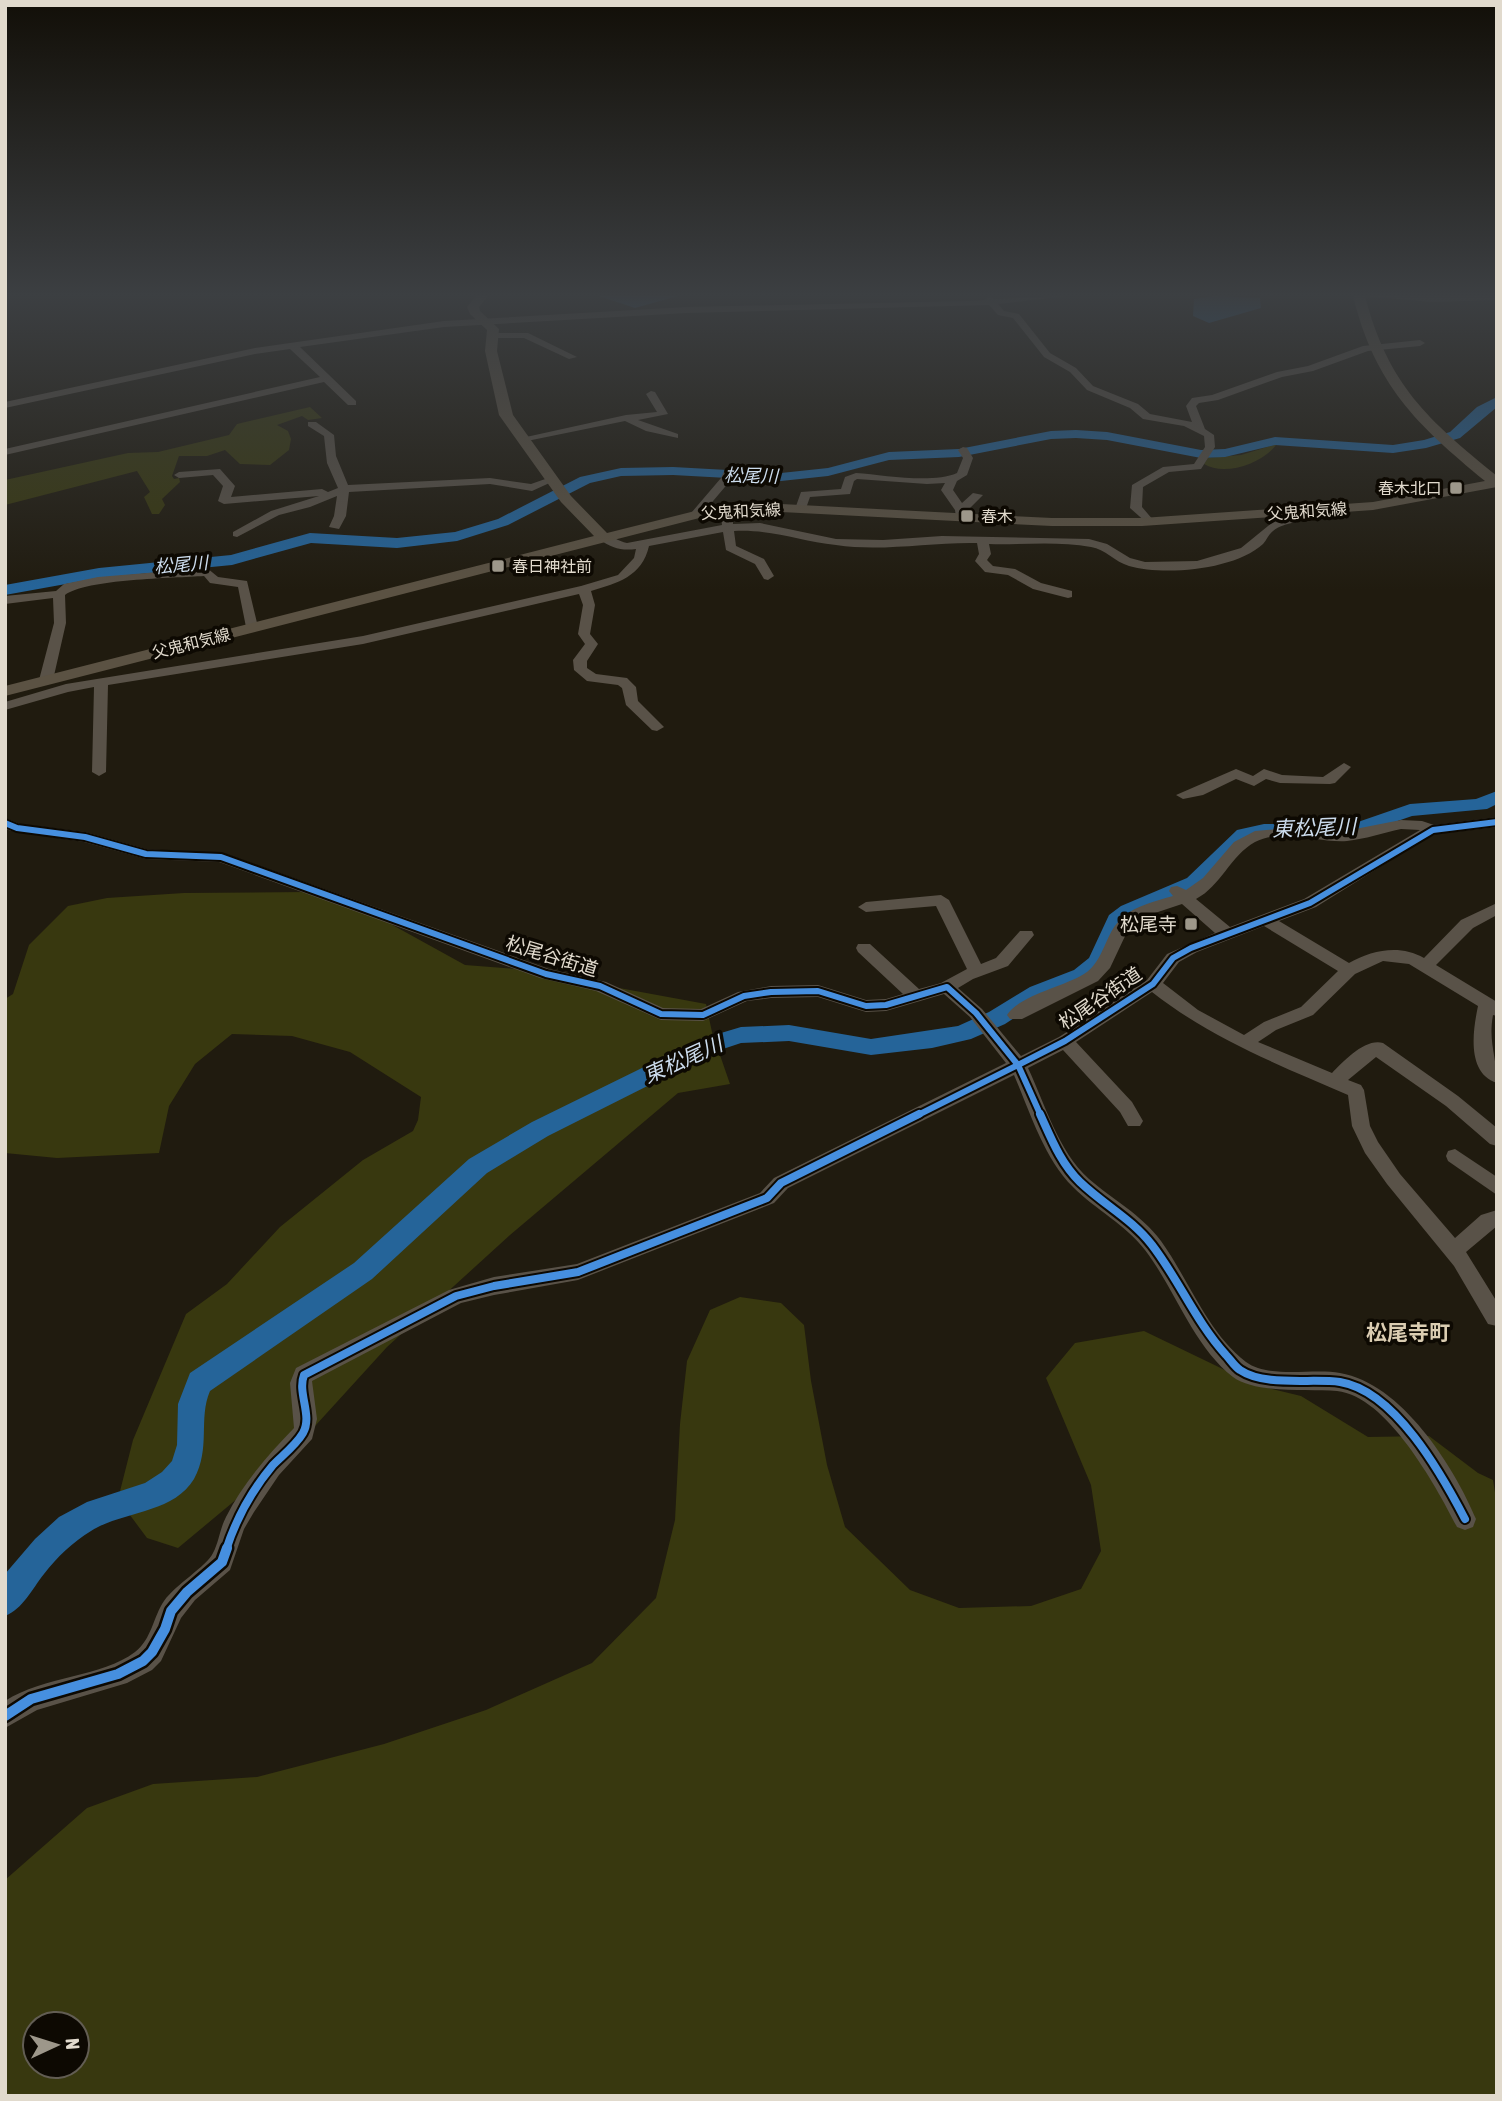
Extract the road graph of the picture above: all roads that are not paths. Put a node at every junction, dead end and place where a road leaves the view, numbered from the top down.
1 (57, 394) edge
2 (258, 394) edge
3 (343, 394) edge
4 (500, 394) edge
5 (651, 394) dead end
6 (1105, 394) edge
7 (1225, 394) edge
8 (1405, 394) edge
9 (352, 403) dead end
10 (5, 405) edge
11 (626, 418) junction
12 (312, 424) dead end
13 (1200, 428) junction
14 (674, 436) dead end
15 (522, 439) junction
16 (5, 452) edge
17 (965, 454) dead end
18 (729, 473) dead end
19 (179, 475) dead end
20 (953, 480) junction
21 (553, 482) junction
22 (889, 484) junction
23 (1497, 484) edge
24 (871, 487) dead end
25 (342, 490) junction
26 (906, 490) dead end
27 (977, 495) dead end
28 (726, 508) junction
29 (802, 509) junction
30 (1310, 511) junction
31 (698, 512) junction
32 (962, 514) junction
33 (1038, 521) junction
34 (1148, 521) junction
35 (335, 527) dead end
36 (727, 528) junction
37 (237, 534) dead end
38 (603, 537) junction
39 (982, 540) junction
40 (1024, 542) junction
41 (643, 545) junction
42 (768, 576) dead end
43 (584, 589) junction
44 (1068, 593) dead end
45 (59, 594) junction
46 (5, 600) edge
47 (252, 627) junction
48 (46, 680) junction
49 (101, 684) junction
50 (5, 691) edge
51 (5, 706) edge
52 (657, 727) dead end
53 (1344, 768) dead end
54 (99, 772) dead end
55 (1183, 794) dead end
56 (1497, 822) edge
57 (5, 823) edge
58 (1433, 830) junction
59 (1180, 893) junction
60 (866, 907) dead end
61 (1497, 908) edge
62 (1267, 921) junction
63 (1227, 934) junction
64 (1026, 935) dead end
65 (864, 947) dead end
66 (1426, 967) junction
67 (1349, 970) junction
68 (976, 971) junction
69 (1153, 984) junction
70 (947, 987) junction
71 (916, 996) junction
72 (1492, 1007) edge
73 (1016, 1015) dead end
74 (1065, 1041) junction
75 (1244, 1043) junction
76 (1018, 1065) junction
77 (1497, 1076) edge
78 (1335, 1080) junction
79 (1134, 1121) dead end
80 (1497, 1139) edge
81 (1455, 1156) dead end
82 (1497, 1187) edge
83 (1497, 1218) edge
84 (1454, 1251) junction
85 (1495, 1318) dead end
86 (1465, 1519) dead end
87 (5, 1716) edge

1 - 10 street
2 - 16 street
3 - 9 street
4 - 15 main road
5 - 11 street
6 - 13 street
7 - 13 street
8 - 23 main road
11 - 14 street
11 - 15 street
12 - 25 street
13 - 34 street
15 - 21 main road
17 - 20 street
18 - 31 street
19 - 25 street
20 - 22 street
20 - 32 street
21 - 25 street
21 - 38 main road
22 - 24 street
22 - 26 street
22 - 29 street
23 - 30 main road, 父鬼和気線
25 - 35 street
25 - 37 street
27 - 32 street
28 - 29 main road, 父鬼和気線
28 - 31 main road, 父鬼和気線
28 - 36 street
29 - 32 main road, 父鬼和気線
30 - 34 main road, 父鬼和気線
30 - 40 street
31 - 38 main road, 父鬼和気線
32 - 33 main road, 父鬼和気線
33 - 34 main road, 父鬼和気線
33 - 40 street
36 - 39 street
36 - 41 street
36 - 42 street
38 - 41 street
38 - 47 main road, 父鬼和気線
39 - 40 street
39 - 44 street
41 - 43 street
43 - 49 street
43 - 52 street
45 - 46 street
45 - 47 street
45 - 48 street
47 - 48 main road, 父鬼和気線
48 - 50 main road, 父鬼和気線
49 - 51 street
49 - 54 street
53 - 55 street
56 - 58 street, 松尾谷街道
57 - 71 street, 松尾谷街道
58 - 59 street
58 - 62 street, 松尾谷街道
59 - 63 street
59 - 73 street
60 - 68 street
61 - 66 street
62 - 63 street, 松尾谷街道
62 - 67 street
63 - 69 street, 松尾谷街道
64 - 68 street, 松尾谷街道
65 - 71 street
66 - 67 street
66 - 72 street
67 - 75 street
68 - 70 street, 松尾谷街道
69 - 74 street, 松尾谷街道
69 - 75 street
70 - 71 street, 松尾谷街道
70 - 76 street
72 - 77 street
74 - 76 street, 松尾谷街道
74 - 79 street
75 - 78 street
76 - 86 street
76 - 87 street, 松尾谷街道
78 - 80 street
78 - 84 street
81 - 82 street
83 - 84 street
84 - 85 street

